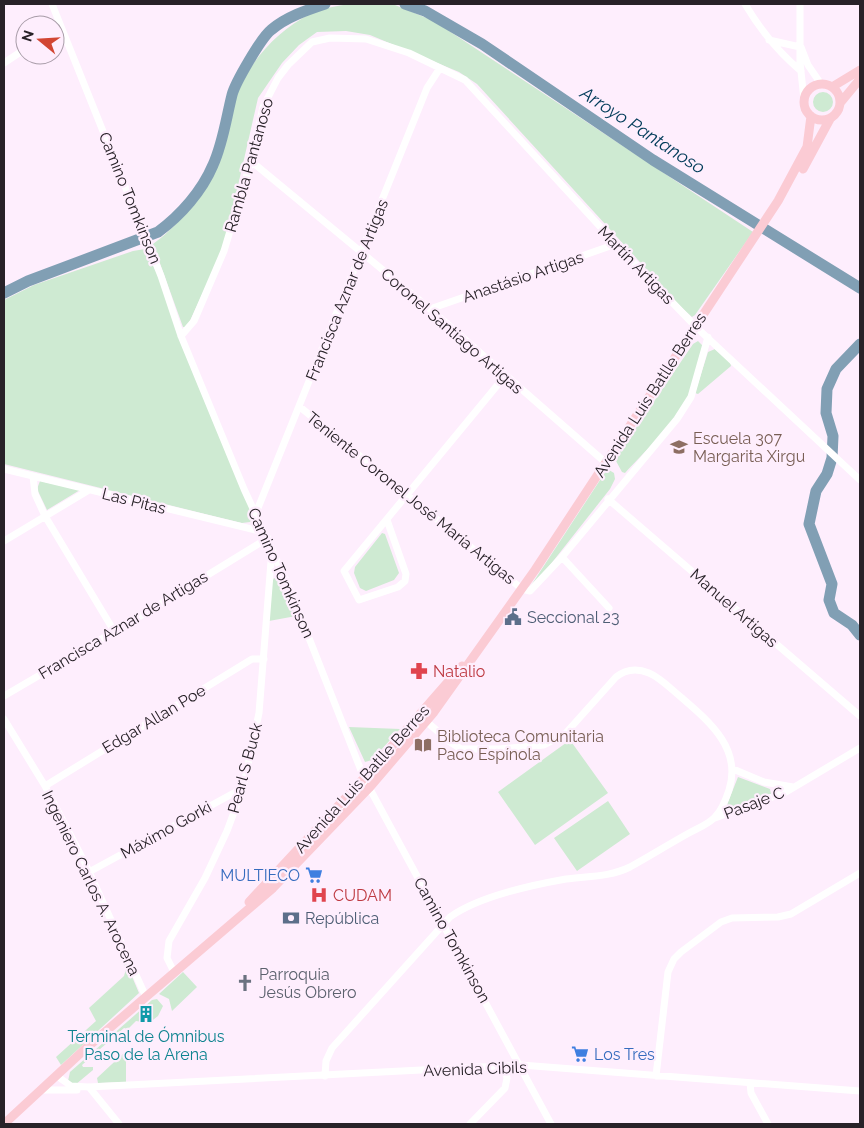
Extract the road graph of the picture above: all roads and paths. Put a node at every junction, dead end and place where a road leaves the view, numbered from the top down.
1 (745, 4) edge
2 (800, 4) edge
3 (769, 40) junction
4 (65, 43) edge
5 (800, 47) junction
6 (15, 56) edge
7 (4, 63) edge
8 (440, 68) junction
9 (860, 70) edge
10 (801, 71) junction
11 (860, 79) edge
12 (821, 84) junction
13 (832, 87) junction
14 (804, 100) junction
15 (840, 102) junction
16 (811, 116) junction
17 (830, 119) junction
18 (251, 161) junction
19 (778, 201) junction
20 (616, 244) junction
21 (361, 254) junction
22 (430, 310) junction
23 (696, 326) junction
24 (181, 336) junction
25 (708, 337) junction
26 (505, 376) junction
27 (300, 407) junction
28 (606, 463) junction
29 (4, 469) edge
30 (33, 476) junction
31 (860, 480) edge
32 (89, 490) junction
33 (407, 495) junction
34 (608, 499) junction
35 (256, 514) junction
36 (45, 516) junction
37 (387, 520) junction
38 (266, 535) junction
39 (4, 541) edge
40 (272, 548) junction
41 (562, 557) junction
42 (522, 589) junction
43 (609, 608) dead end
44 (114, 630) junction
45 (264, 660) junction
46 (4, 696) edge
47 (860, 716) edge
48 (423, 718) junction
49 (4, 719) edge
50 (860, 748) edge
51 (733, 769) junction
52 (366, 782) junction
53 (45, 786) junction
54 (793, 787) junction
55 (243, 788) junction
56 (715, 818) junction
57 (89, 872) junction
58 (860, 873) edge
59 (444, 923) junction
60 (226, 926) junction
61 (174, 972) junction
62 (146, 997) junction
63 (520, 1065) junction
64 (503, 1066) junction
65 (57, 1076) junction
66 (325, 1076) junction
67 (656, 1076) junction
68 (750, 1083) junction
69 (89, 1088) junction
70 (42, 1090) junction
71 (860, 1091) edge
72 (4, 1124) edge
73 (119, 1124) edge
74 (470, 1124) edge
75 (552, 1124) edge
76 (768, 1124) edge

1 - 3 street
2 - 5 street
3 - 5 street
3 - 10 street
4 - 24 street, Camino Tomkinson
5 - 10 street
5 - 12 street
6 - 7 street
8 - 18 street, Rambla Pantanoso
8 - 20 street, Martín Artigas
8 - 21 street, Francisca Aznar de Artigas
9 - 13 main road
10 - 14 street
11 - 15 main road
12 - 13 main road
12 - 14 main road
13 - 15 main road
14 - 16 main road
15 - 17 main road
16 - 17 main road
16 - 19 main road, Avenida Luis Batlle Berres
17 - 19 main road, Avenida Luis Batlle Berres
18 - 21 street, Coronel Santiago Artigas
18 - 24 street, Rambla Pantanoso
19 - 23 main road, Avenida Luis Batlle Berres
20 - 22 street, Anastásio Artigas
20 - 23 street, Martín Artigas
21 - 22 street, Coronel Santiago Artigas
21 - 27 street, Francisca Aznar de Artigas
22 - 26 street, Coronel Santiago Artigas
23 - 25 street, Martín Artigas
23 - 28 main road, Avenida Luis Batlle Berres
24 - 35 street, Camino Tomkinson
25 - 31 street, Martín Artigas
25 - 34 street, Avenida Luis Batlle Berres
26 - 28 street, Coronel Santiago Artigas
26 - 33 street
27 - 33 street, Teniente Coronel José María Artigas
27 - 35 street, Francisca Aznar de Artigas
28 - 42 main road, Avenida Luis Batlle Berres
29 - 30 street, Las Pitas
30 - 32 street, Las Pitas
30 - 36 street
32 - 36 street
32 - 38 street, Las Pitas
33 - 37 street
33 - 42 street, Teniente Coronel José María Artigas
34 - 41 street, Avenida Luis Batlle Berres
34 - 47 street, Manuel Artigas
35 - 38 street, Camino Tomkinson
36 - 39 street
36 - 44 street
37 - 37 street
38 - 40 street, Camino Tomkinson
38 - 44 street, Francisca Aznar de Artigas
40 - 45 street, Pearl S Buck
40 - 52 street, Camino Tomkinson
41 - 42 street, Avenida Luis Batlle Berres
41 - 43 street
42 - 48 main road, Avenida Luis Batlle Berres
44 - 46 street, Francisca Aznar de Artigas
45 - 53 street, Edgar Allan Poe
45 - 55 street, Pearl S Buck
48 - 51 street
48 - 52 main road, Avenida Luis Batlle Berres
48 - 52 main road, Avenida Luis Batlle Berres
49 - 53 street, Ingeniero Carlos A. Arocena
50 - 54 street, Pasaje C
51 - 54 street, Pasaje C
51 - 56 street
52 - 59 street, Camino Tomkinson
52 - 60 main road, Avenida Luis Batlle Berres
52 - 60 main road, Avenida Luis Batlle Berres
53 - 57 street, Ingeniero Carlos A. Arocena
54 - 56 street, Pasaje C
55 - 57 street, Máximo Gorki
55 - 61 street, Pearl S Buck
56 - 59 street, Pasaje C
57 - 62 street, Ingeniero Carlos A. Arocena
58 - 67 street
59 - 63 street, Camino Tomkinson
59 - 66 street, Pasaje C
60 - 61 main road, Avenida Luis Batlle Berres
61 - 62 main road, Avenida Luis Batlle Berres
62 - 65 main road, Avenida Luis Batlle Berres
63 - 64 street, Avenida Cibils
63 - 67 street, Avenida Cibils
63 - 75 street, Camino Tomkinson
64 - 66 street, Avenida Cibils
64 - 74 street
65 - 69 street, Avenida Cibils
65 - 70 main road, Avenida Luis Batlle Berres
66 - 69 street, Avenida Cibils
67 - 68 street, Avenida Cibils
68 - 71 street, Avenida Cibils
68 - 76 street
69 - 70 street, Avenida Cibils
69 - 73 street
70 - 72 main road, Avenida Luis Batlle Berres

